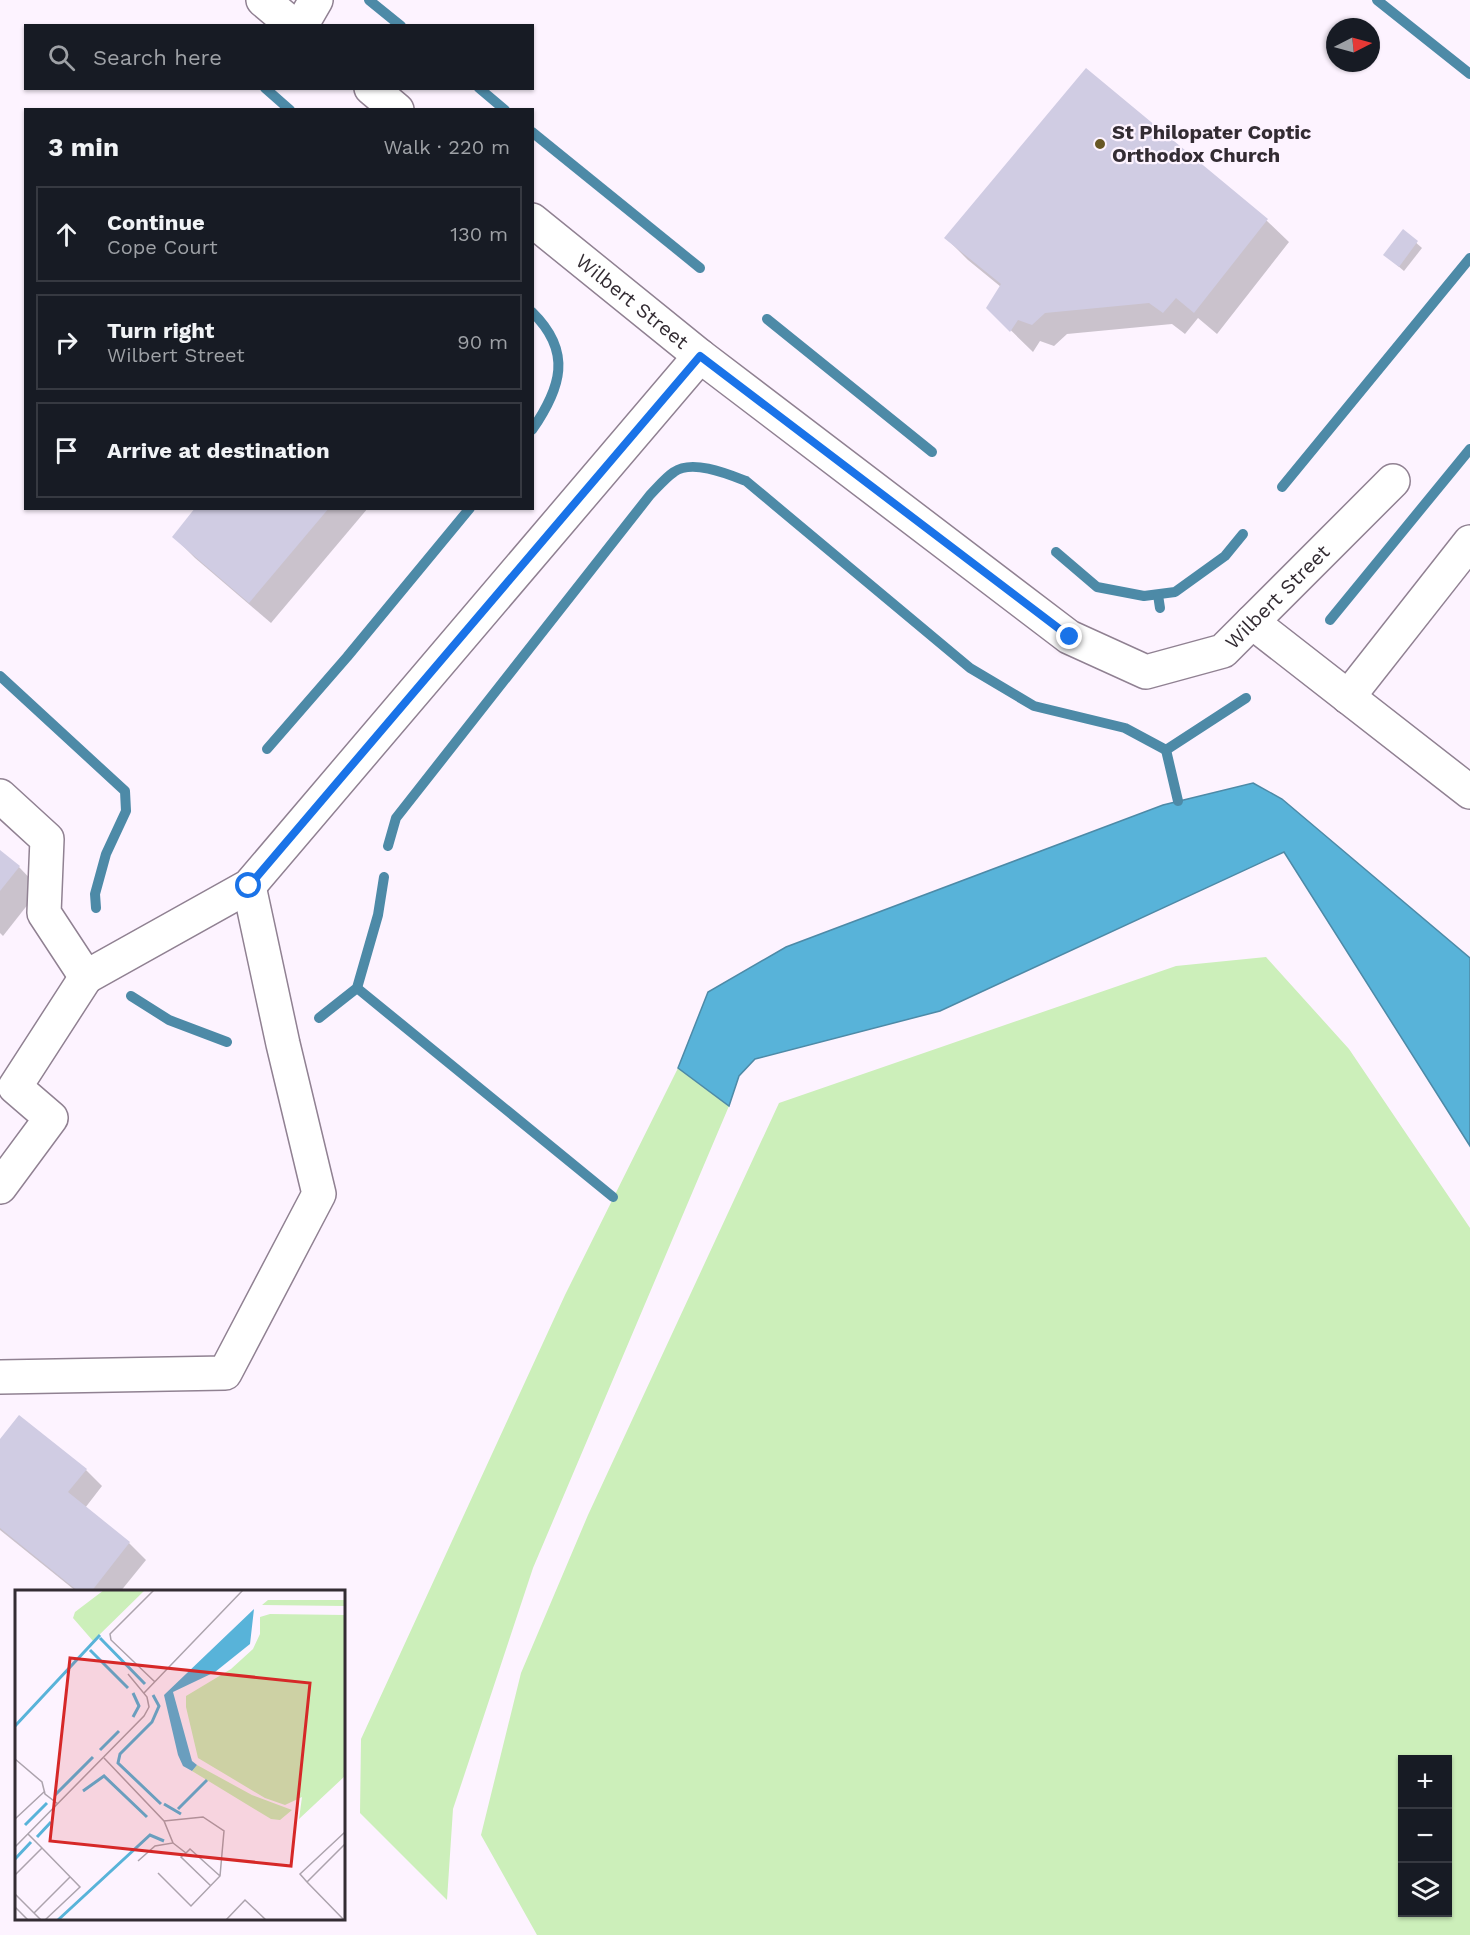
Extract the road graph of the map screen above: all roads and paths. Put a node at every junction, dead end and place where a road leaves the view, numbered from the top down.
1 (263, 0) edge
2 (316, 0) edge
3 (292, 24) edge
4 (302, 24) edge
5 (373, 90) edge
6 (395, 108) edge
7 (534, 222) edge
8 (700, 356) junction
9 (1393, 481) dead end
10 (1470, 542) edge
11 (1252, 622) junction
12 (1348, 697) junction
13 (1470, 792) edge
14 (0, 796) edge
15 (249, 886) junction
16 (86, 977) junction
17 (7, 1081) edge
18 (0, 1187) edge
19 (0, 1377) edge

1 - 3 street
2 - 4 street
5 - 6 street
7 - 8 street, Wilbert Street
8 - 11 street, Wilbert Street
8 - 15 street
9 - 11 street, Wilbert Street
10 - 12 street
11 - 12 street
12 - 13 street
14 - 16 street
15 - 16 street
15 - 19 street
16 - 17 street
17 - 18 street

